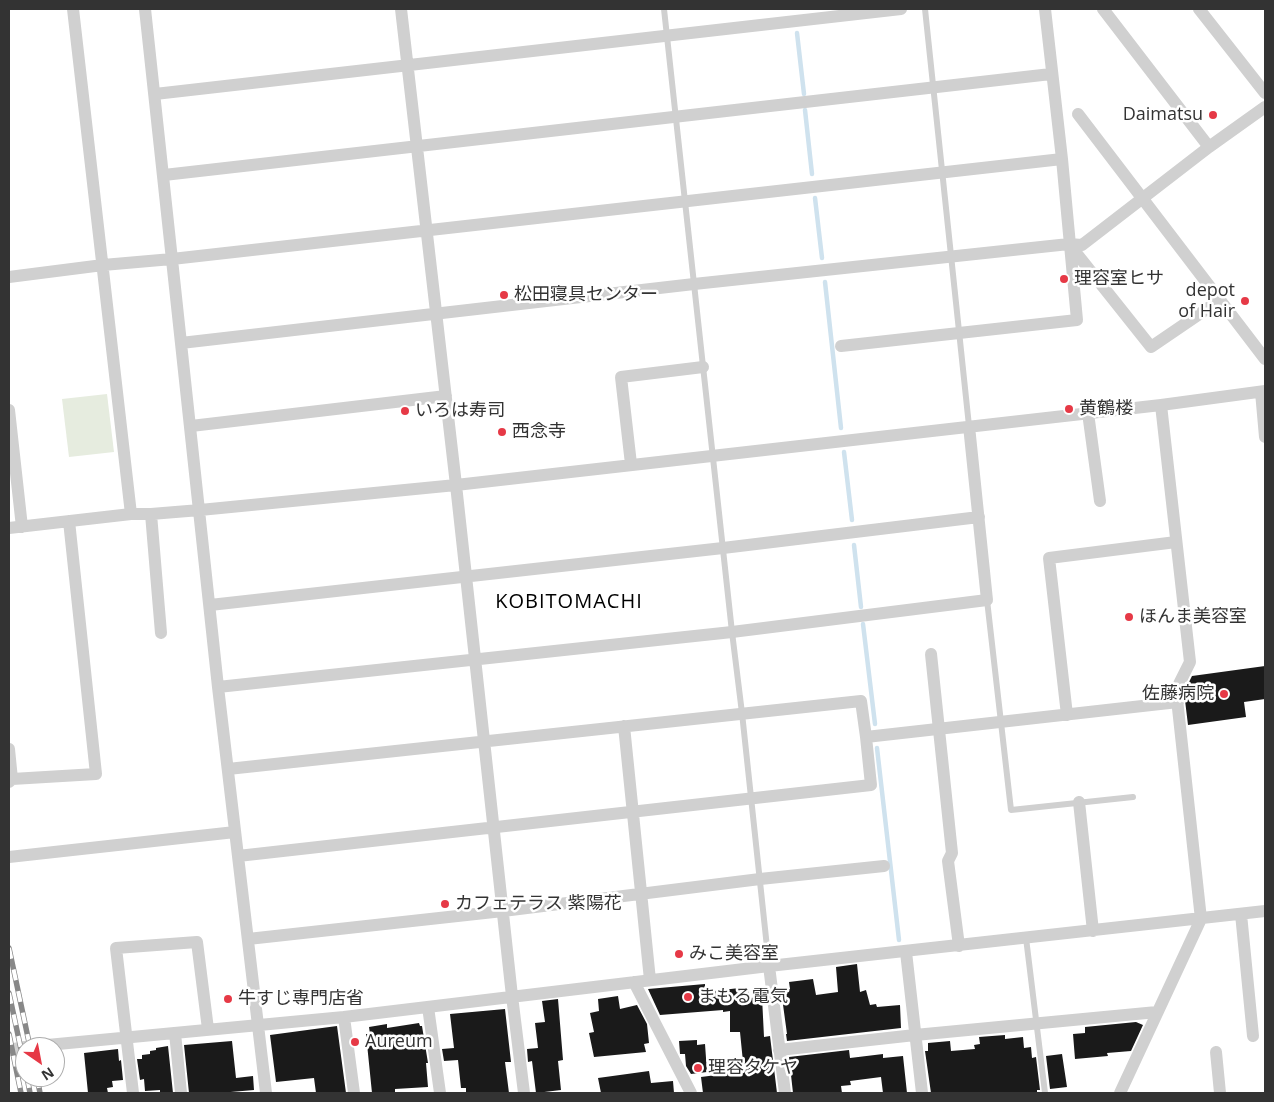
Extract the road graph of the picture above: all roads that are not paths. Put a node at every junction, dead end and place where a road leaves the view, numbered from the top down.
1 (73, 9) edge
2 (145, 9) edge
3 (401, 9) edge
4 (664, 9) edge
5 (901, 9) edge
6 (925, 9) edge
7 (1044, 9) edge
8 (1103, 9) edge
9 (1199, 9) edge
10 (667, 35) junction
11 (408, 64) junction
12 (1051, 74) junction
13 (934, 87) junction
14 (1265, 93) edge
15 (155, 94) junction
16 (1265, 107) edge
17 (1078, 114) dead end
18 (675, 117) junction
19 (417, 146) junction
20 (1209, 147) junction
21 (1062, 158) junction
22 (942, 172) junction
23 (164, 175) junction
24 (1143, 199) junction
25 (686, 200) junction
26 (427, 229) junction
27 (1069, 244) junction
28 (952, 257) junction
29 (172, 259) junction
30 (103, 265) junction
31 (9, 277) edge
32 (694, 284) junction
33 (1220, 300) junction
34 (436, 314) junction
35 (960, 333) junction
36 (181, 343) junction
37 (841, 346) dead end
38 (1265, 359) edge
39 (703, 367) junction
40 (1263, 392) edge
41 (446, 396) junction
42 (1161, 405) junction
43 (9, 410) edge
44 (1088, 413) junction
45 (191, 426) junction
46 (969, 426) junction
47 (1265, 436) edge
48 (713, 455) junction
49 (631, 464) junction
50 (456, 484) junction
51 (1100, 501) dead end
52 (200, 510) junction
53 (131, 514) junction
54 (151, 514) junction
55 (979, 517) junction
56 (69, 521) junction
57 (22, 527) junction
58 (9, 528) edge
59 (1176, 542) junction
60 (723, 548) junction
61 (466, 578) junction
62 (987, 600) junction
63 (210, 605) junction
64 (732, 632) junction
65 (161, 633) dead end
66 (931, 654) dead end
67 (475, 660) junction
68 (218, 687) junction
69 (1178, 702) junction
70 (742, 713) junction
71 (1067, 714) junction
72 (1002, 722) junction
73 (624, 726) junction
74 (938, 729) junction
75 (866, 737) junction
76 (484, 741) junction
77 (9, 749) edge
78 (228, 769) junction
79 (10, 781) edge
80 (1133, 797) dead end
81 (751, 798) junction
82 (1080, 802) junction
83 (633, 811) junction
84 (494, 827) junction
85 (236, 832) junction
86 (238, 856) junction
87 (9, 857) edge
88 (884, 866) dead end
89 (760, 879) junction
90 (642, 894) junction
91 (503, 911) junction
92 (1265, 911) edge
93 (1241, 914) junction
94 (1201, 919) junction
95 (1093, 931) junction
96 (1026, 938) junction
97 (248, 939) junction
98 (959, 946) junction
99 (906, 952) junction
100 (769, 966) junction
101 (650, 980) junction
102 (634, 982) junction
103 (512, 996) junction
104 (428, 1007) junction
105 (1158, 1012) junction
106 (344, 1017) junction
107 (1036, 1024) junction
108 (258, 1025) junction
109 (208, 1030) junction
110 (175, 1033) junction
111 (915, 1035) junction
112 (1253, 1036) dead end
113 (125, 1037) junction
114 (65, 1043) edge
115 (780, 1050) junction
116 (1216, 1052) dead end
117 (132, 1093) edge
118 (181, 1093) edge
119 (266, 1093) edge
120 (354, 1093) edge
121 (440, 1093) edge
122 (524, 1093) edge
123 (691, 1093) edge
124 (785, 1093) edge
125 (922, 1093) edge
126 (1045, 1093) edge
127 (1120, 1093) edge
128 (1220, 1093) edge

1 - 30 street
2 - 15 street
3 - 11 street
4 - 10 lane
5 - 10 street
6 - 13 lane
7 - 12 street
8 - 20 street
9 - 14 street
10 - 11 street
10 - 18 lane
11 - 15 street
11 - 19 street
12 - 13 street
12 - 21 street
13 - 18 street
13 - 22 lane
15 - 23 street
16 - 20 street
17 - 24 street
18 - 19 street
18 - 25 lane
19 - 23 street
19 - 26 street
20 - 24 street
21 - 22 street
21 - 27 street
22 - 25 street
22 - 28 lane
23 - 29 street
24 - 27 street
24 - 33 street
25 - 26 street
25 - 32 lane
26 - 29 street
26 - 34 street
27 - 28 street
27 - 33 street
27 - 35 street
28 - 32 street
28 - 35 lane
29 - 30 street
29 - 36 street
30 - 31 street
30 - 53 street
32 - 34 street
32 - 39 lane
33 - 38 street
34 - 36 street
34 - 41 street
35 - 37 street
35 - 46 lane
36 - 45 street
39 - 48 lane
39 - 49 street
40 - 42 street
40 - 47 street
41 - 45 street
41 - 50 street
42 - 44 street
42 - 59 street
43 - 57 street
44 - 46 street
44 - 51 street
45 - 52 street
46 - 48 street
46 - 55 street
48 - 49 street
48 - 60 lane
49 - 50 street
50 - 52 street
50 - 61 street
52 - 54 street
52 - 63 street
53 - 54 street
53 - 56 street
54 - 65 street
55 - 60 street
55 - 62 street
56 - 57 street
56 - 79 street
57 - 58 street
59 - 69 street
59 - 71 street
60 - 61 street
60 - 64 lane
61 - 63 street
61 - 67 street
62 - 64 street
62 - 72 lane
63 - 68 street
64 - 67 street
64 - 70 lane
66 - 74 street
67 - 68 street
67 - 76 street
68 - 78 street
69 - 71 street
69 - 94 street
70 - 73 street
70 - 75 street
70 - 81 lane
71 - 72 street
72 - 74 street
72 - 82 lane
73 - 76 street
73 - 83 street
74 - 75 street
74 - 98 street
75 - 81 street
76 - 78 street
76 - 84 street
77 - 79 street
78 - 85 street
80 - 82 lane
81 - 83 street
81 - 89 lane
82 - 95 street
83 - 84 street
83 - 90 street
84 - 86 street
84 - 91 street
85 - 86 street
85 - 87 street
86 - 97 street
88 - 89 street
89 - 90 street
89 - 100 lane
90 - 91 street
90 - 101 street
91 - 97 street
91 - 103 street
92 - 93 street
93 - 94 street
93 - 112 street
94 - 95 street
94 - 105 street
95 - 96 street
96 - 98 street
96 - 107 lane
97 - 108 street
98 - 99 street
99 - 100 street
99 - 111 street
100 - 101 street
100 - 115 street
101 - 102 street
102 - 103 street
102 - 123 street
103 - 104 street
103 - 122 street
104 - 106 street
104 - 121 street
105 - 107 street
105 - 127 street
106 - 108 street
106 - 120 street
107 - 111 street
107 - 126 lane
108 - 109 street
108 - 119 street
109 - 110 street
109 - 113 street
110 - 113 street
110 - 118 street
111 - 115 street
111 - 125 street
113 - 114 street
113 - 117 street
115 - 124 street
116 - 128 street

